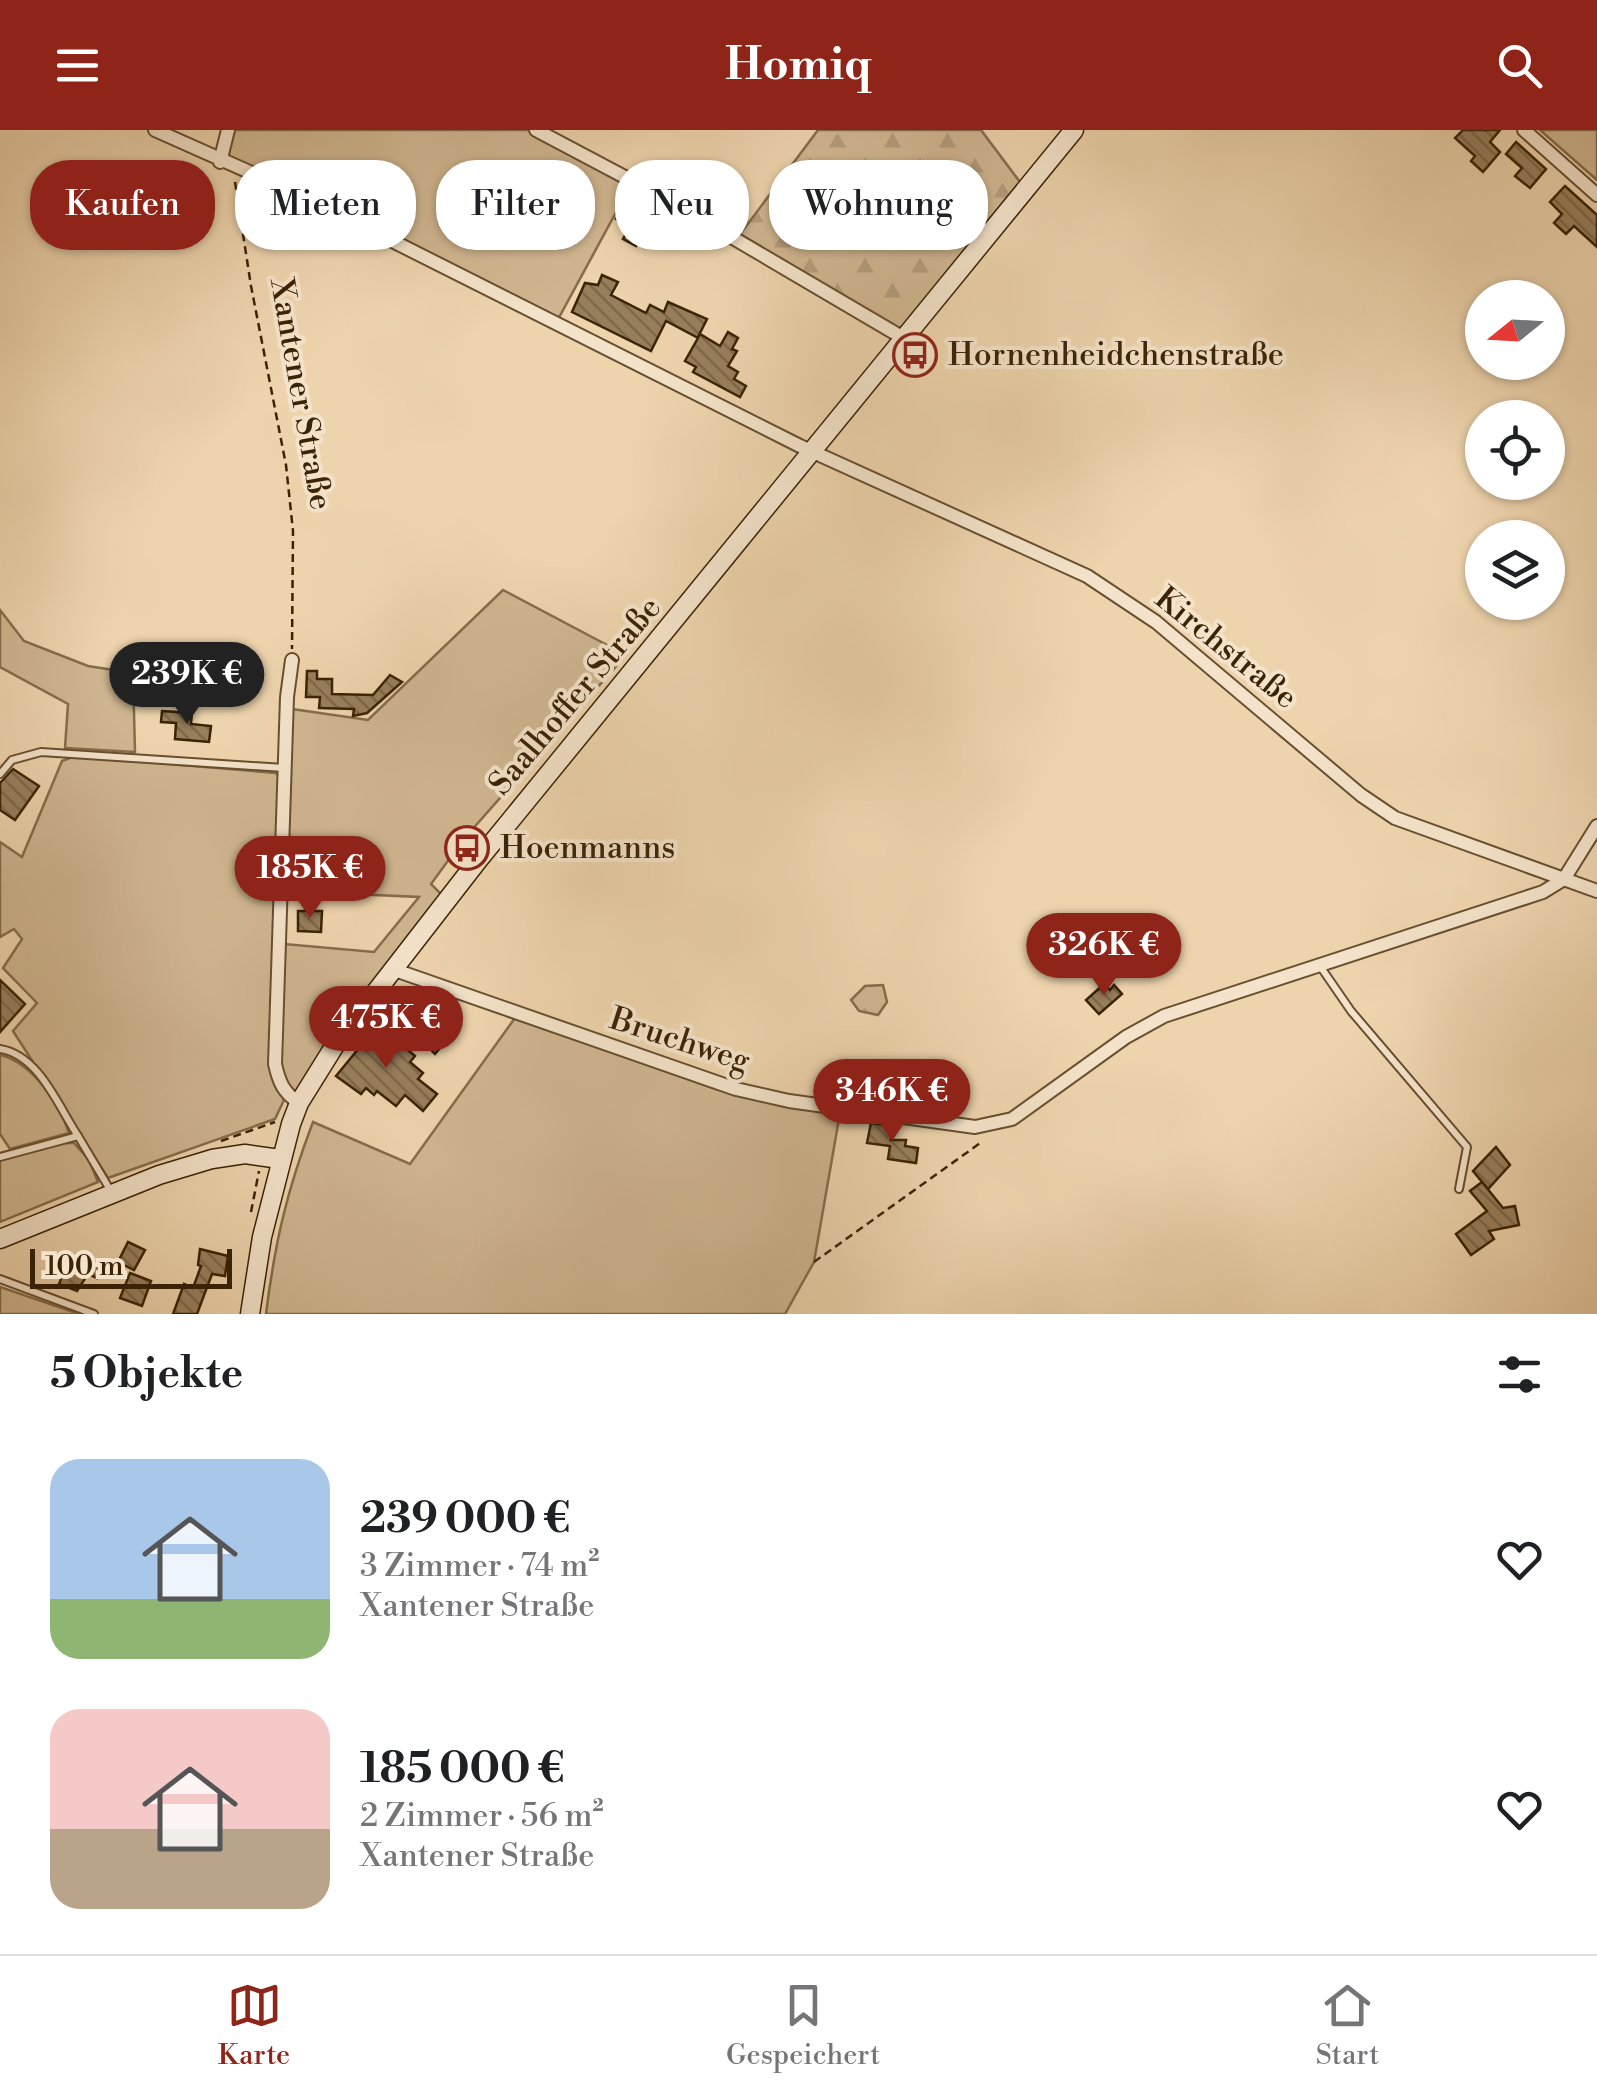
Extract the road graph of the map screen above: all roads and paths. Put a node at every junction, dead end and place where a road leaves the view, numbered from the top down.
1 (155, 130) edge
2 (228, 130) edge
3 (536, 130) edge
4 (1074, 130) edge
5 (1524, 130) edge
6 (227, 164) junction
7 (1597, 195) edge
8 (905, 339) junction
9 (814, 451) junction
10 (292, 660) joint
11 (285, 768) junction
12 (0, 774) edge
13 (1597, 826) edge
14 (1564, 879) junction
15 (1597, 891) edge
16 (1319, 965) junction
17 (392, 969) junction
18 (0, 1049) edge
19 (299, 1103) junction
20 (78, 1136) junction
21 (984, 1140) dead end
22 (0, 1157) edge
23 (280, 1159) junction
24 (1459, 1189) dead end
25 (112, 1194) junction
26 (0, 1239) edge
27 (814, 1262) dead end
28 (0, 1279) edge
29 (94, 1314) edge
30 (250, 1314) edge

1 - 6 street
2 - 6 street
3 - 8 street
4 - 8 main road, Saalhoffer Straße
5 - 7 street
6 - 9 street
6 - 10 path, Xantener Straße
8 - 9 main road, Saalhoffer Straße
9 - 14 street, Kirchstraße
9 - 17 main road, Saalhoffer Straße
10 - 11 street
11 - 12 lane
11 - 19 street
13 - 14 street
14 - 15 street, Kirchstraße
14 - 16 street, Bruchweg
16 - 17 street, Bruchweg
16 - 24 lane
17 - 19 main road, Saalhoffer Straße
18 - 20 lane
19 - 23 main road, Saalhoffer Straße
20 - 22 lane
20 - 25 lane
21 - 27 path
23 - 25 main road
23 - 30 main road
25 - 26 main road
28 - 29 lane

